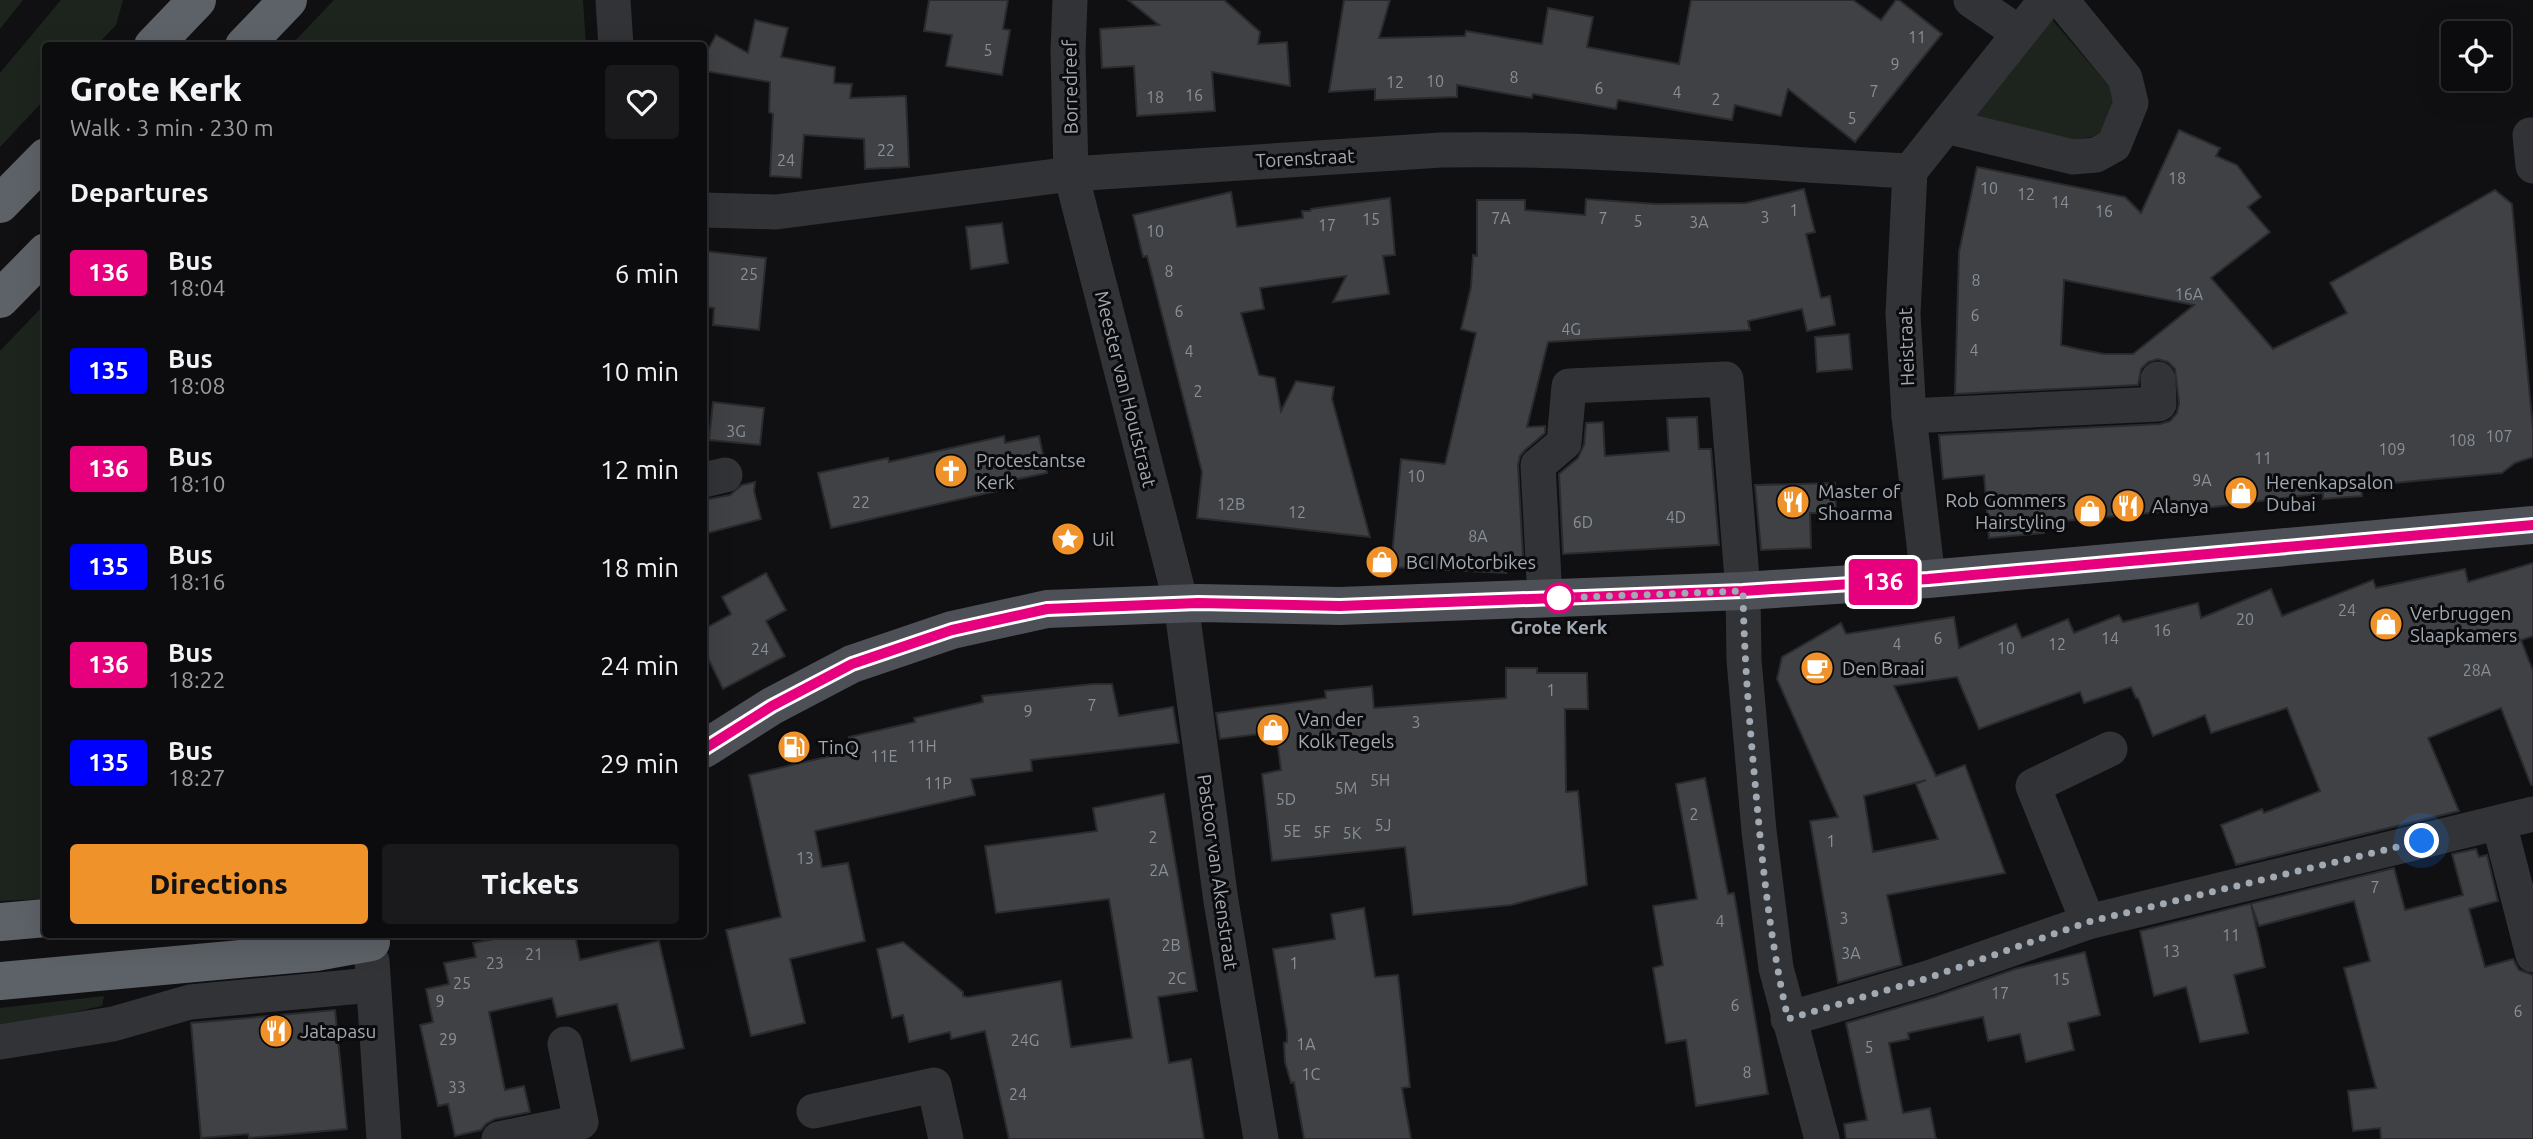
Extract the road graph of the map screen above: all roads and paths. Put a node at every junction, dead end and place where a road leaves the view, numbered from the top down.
1 (197, 0) edge
2 (288, 0) edge
3 (613, 0) edge
4 (1070, 0) edge
5 (1972, 0) edge
6 (2046, 0) edge
7 (2061, 0) edge
8 (2019, 33) junction
9 (157, 42) edge
10 (248, 42) edge
11 (616, 42) edge
12 (1946, 126) junction
13 (42, 161) edge
14 (1910, 171) junction
15 (1071, 174) junction
16 (0, 204) edge
17 (707, 210) edge
18 (42, 256) edge
19 (0, 299) edge
20 (2158, 379) dead end
21 (1909, 416) junction
22 (2533, 525) edge
23 (1928, 579) junction
24 (1743, 591) junction
25 (1545, 599) junction
26 (1181, 603) junction
27 (707, 747) edge
28 (2109, 749) dead end
29 (2533, 814) edge
30 (2499, 823) junction
31 (42, 918) edge
32 (0, 922) edge
33 (2088, 922) junction
34 (373, 938) edge
35 (377, 938) edge
36 (2533, 955) edge
37 (0, 981) edge
38 (372, 985) junction
39 (1788, 1019) junction
40 (0, 1042) edge
41 (565, 1044) dead end
42 (814, 1111) dead end
43 (384, 1139) edge
44 (499, 1139) edge
45 (946, 1139) edge
46 (1261, 1139) edge
47 (1822, 1139) edge

1 - 9 highway
2 - 10 highway
3 - 11 street
4 - 15 street, Borredreef
5 - 8 street
6 - 8 street
7 - 12 street
8 - 12 street
12 - 14 street
13 - 16 highway
14 - 15 street, Torenstraat
14 - 21 street, Heistraat
15 - 17 street, Torenstraat
15 - 26 street, Meester van Houtstraat
18 - 19 highway
20 - 21 street
21 - 23 street, Heistraat
22 - 23 main road
23 - 24 main road
24 - 25 main road
24 - 25 street
24 - 39 street
25 - 26 main road
26 - 27 main road
26 - 46 street, Pastoor van Akenstraat
28 - 33 street
29 - 30 street
30 - 33 street
30 - 36 street
31 - 32 highway
33 - 39 street
34 - 37 highway
35 - 38 street
38 - 40 street
38 - 43 street
39 - 47 street
41 - 44 street
42 - 45 street

